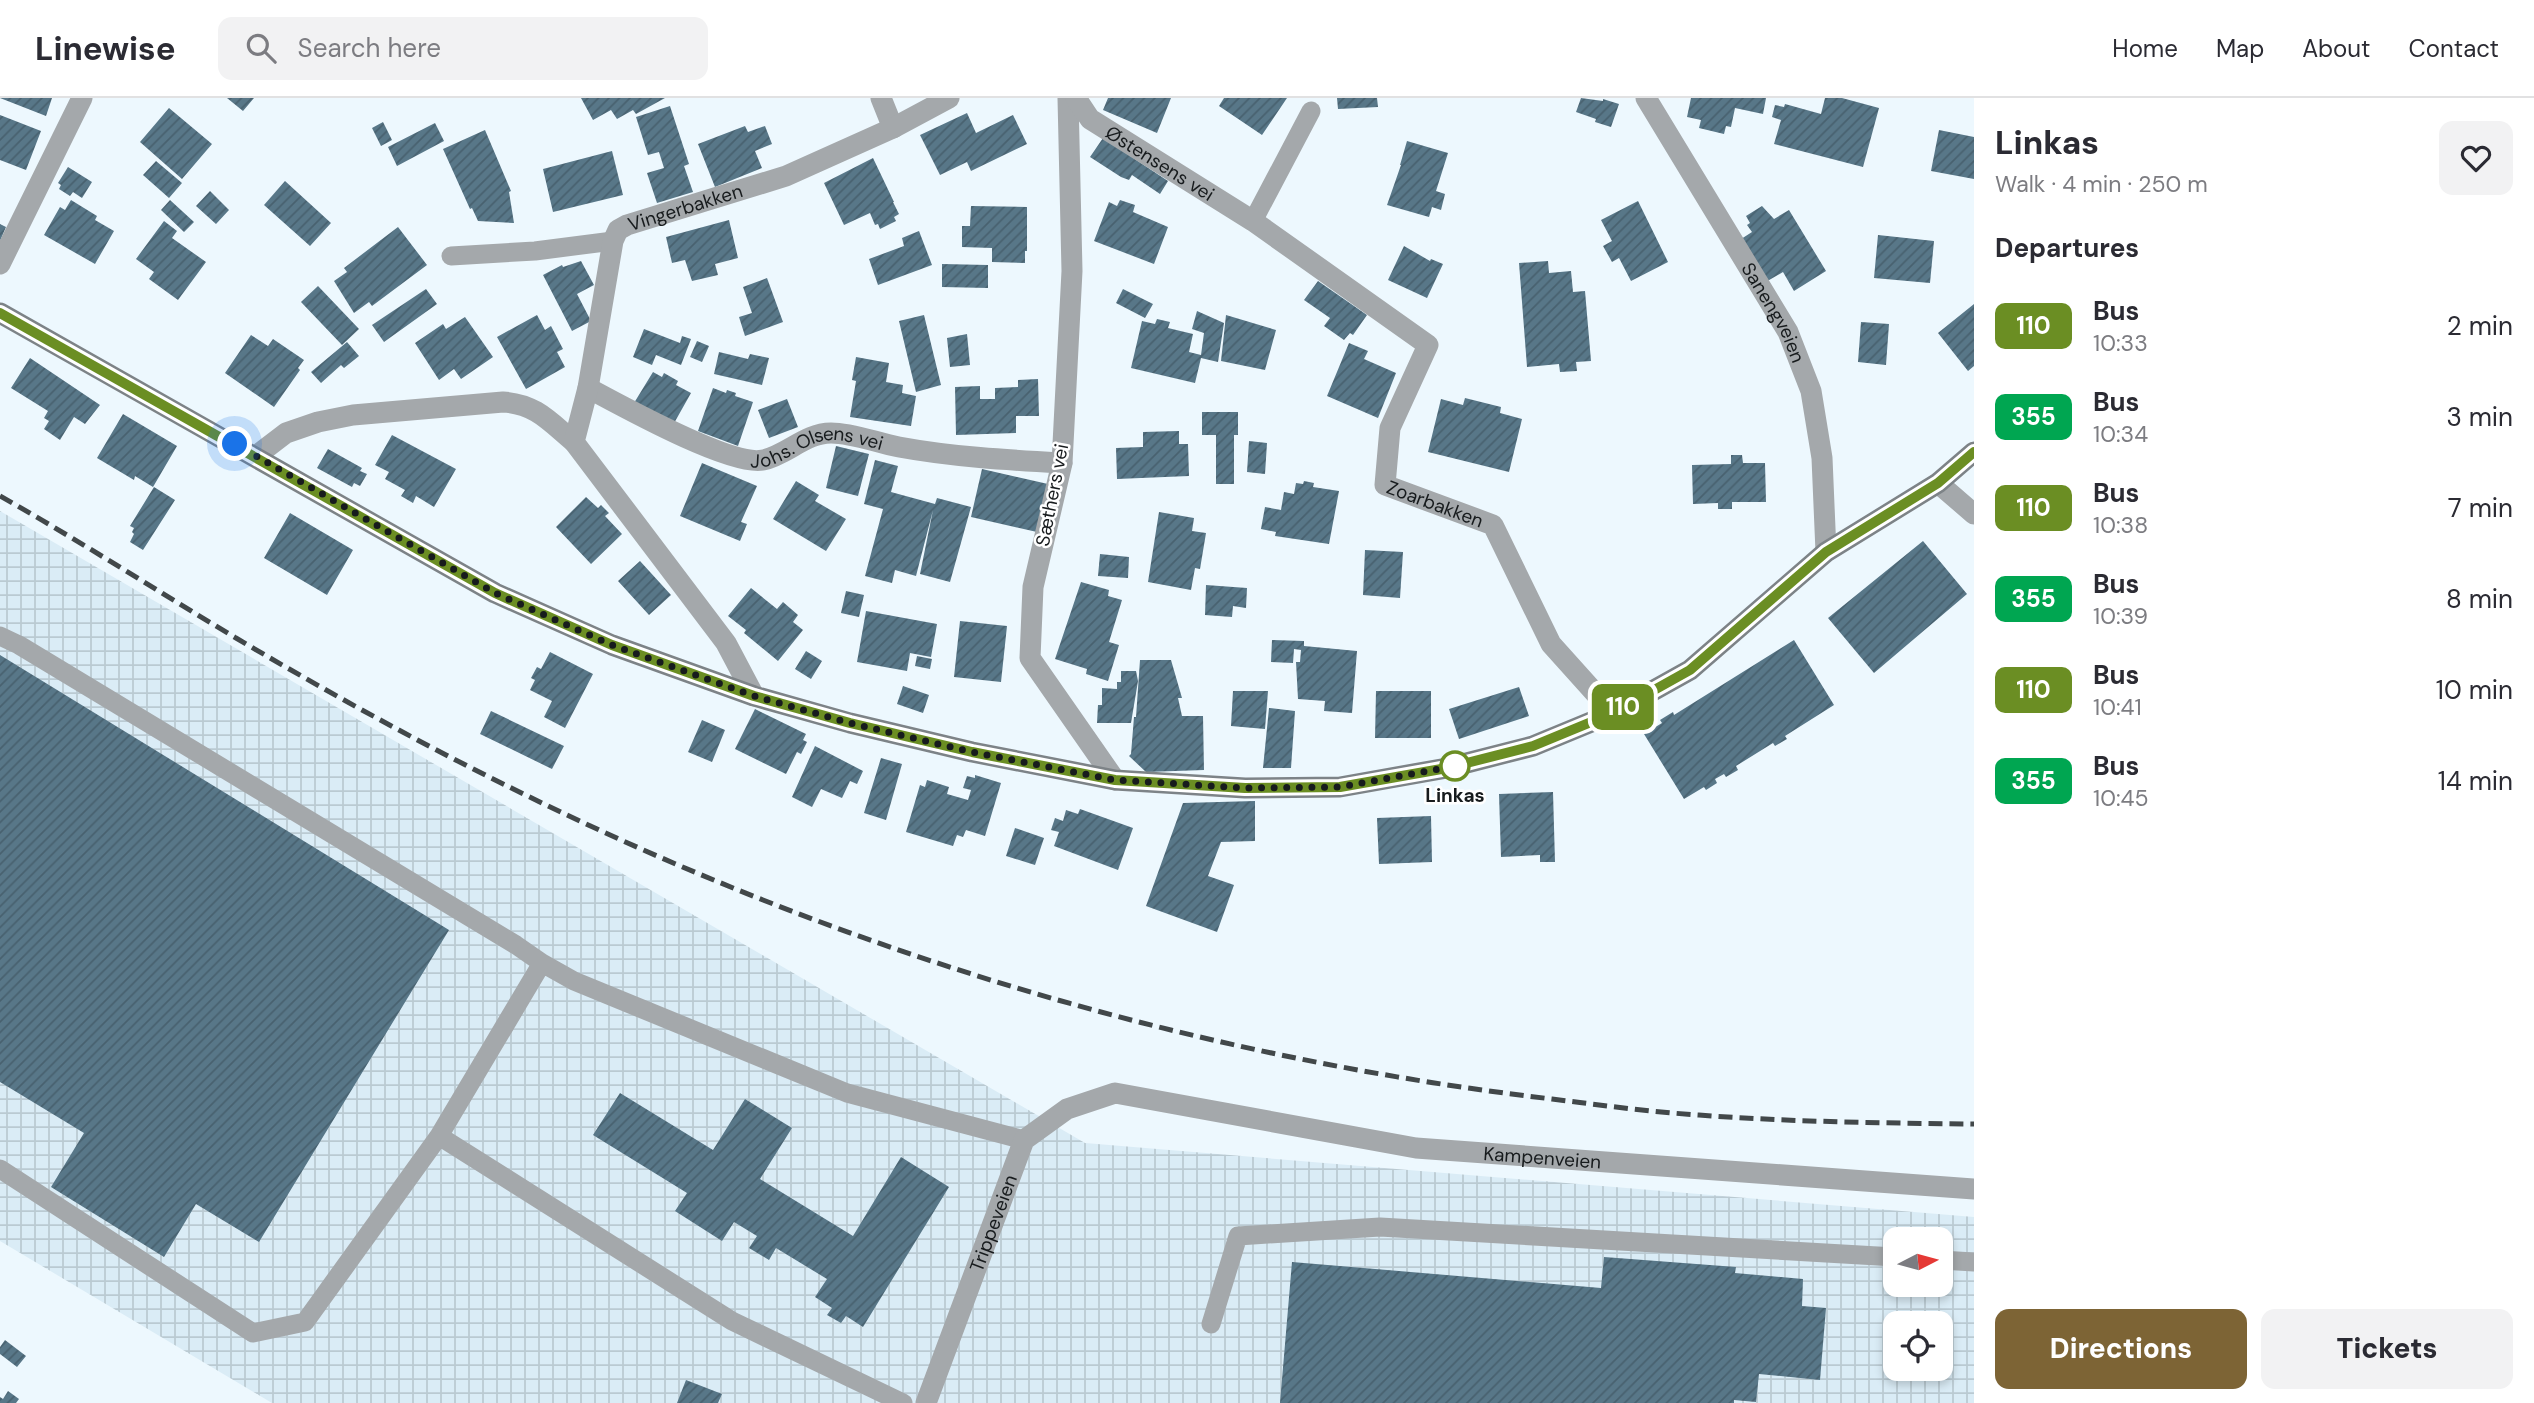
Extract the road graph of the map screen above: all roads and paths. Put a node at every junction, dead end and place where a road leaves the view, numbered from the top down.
1 (82, 98) edge
2 (881, 98) edge
3 (949, 98) edge
4 (1068, 98) edge
5 (1076, 98) edge
6 (1646, 98) edge
7 (1311, 111) dead end
8 (893, 128) junction
9 (1253, 221) junction
10 (613, 242) junction
11 (451, 256) dead end
12 (0, 264) edge
13 (0, 313) edge
14 (1428, 345) joint
15 (588, 388) junction
16 (574, 442) junction
17 (1974, 452) edge
18 (256, 456) junction
19 (1062, 463) junction
20 (1938, 483) junction
21 (1974, 514) edge
22 (1826, 552) junction
23 (0, 636) edge
24 (754, 696) junction
25 (1613, 713) junction
26 (1115, 780) junction
27 (542, 962) junction
28 (439, 1136) junction
29 (1024, 1140) junction
30 (0, 1169) edge
31 (1974, 1189) edge
32 (1883, 1256) edge
33 (1953, 1261) edge
34 (1974, 1262) edge
35 (1211, 1324) dead end
36 (903, 1403) edge
37 (926, 1403) edge

1 - 12 street
2 - 8 street
3 - 8 street, Vingerbakken
4 - 19 street, Sæthers vei
5 - 9 street, Østensens vei
6 - 22 street, Sanengveien
7 - 9 lane
8 - 10 street, Vingerbakken
9 - 14 street, Østensens vei
10 - 11 lane
10 - 15 street, Vingerbakken
13 - 18 street
14 - 25 street, Zoarbakken
15 - 16 street, Vingerbakken
15 - 19 street, Johs. Olsens vei
16 - 18 street
16 - 24 street
17 - 20 street
18 - 24 street
19 - 26 street, Sæthers vei
20 - 21 street
20 - 22 street
22 - 25 street
23 - 27 lane
24 - 26 street
25 - 26 street
27 - 28 lane
27 - 29 lane
28 - 30 lane
28 - 36 lane
29 - 31 street, Kampenveien
29 - 37 street, Trippeveien
32 - 35 lane
33 - 34 lane

